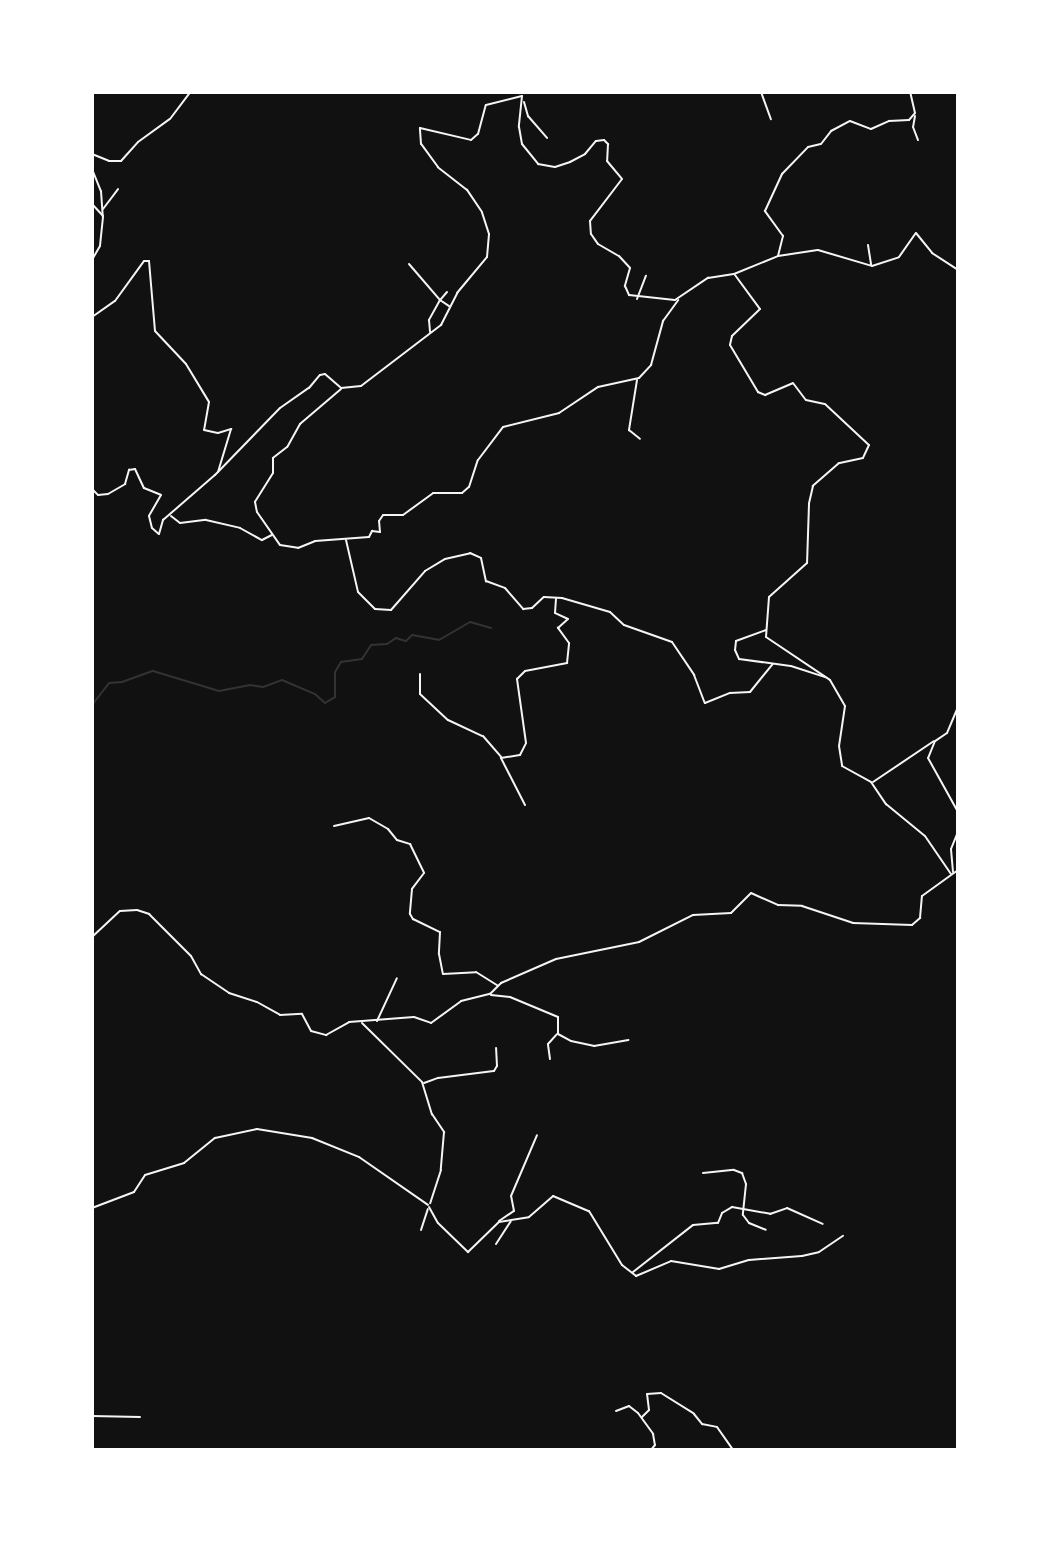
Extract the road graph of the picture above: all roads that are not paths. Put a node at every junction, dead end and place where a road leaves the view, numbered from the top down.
1 (190, 92) edge
2 (761, 92) edge
3 (910, 92) edge
4 (524, 102) junction
5 (914, 115) junction
6 (771, 119) dead end
7 (547, 138) dead end
8 (918, 140) dead end
9 (92, 154) edge
10 (92, 169) edge
11 (118, 189) dead end
12 (92, 204) edge
13 (103, 209) junction
14 (103, 217) junction
15 (868, 245) dead end
16 (778, 256) junction
17 (92, 260) edge
18 (409, 264) dead end
19 (872, 266) junction
20 (958, 270) edge
21 (734, 274) junction
22 (646, 276) dead end
23 (447, 292) dead end
24 (637, 299) junction
25 (440, 300) junction
26 (678, 300) junction
27 (450, 306) junction
28 (92, 317) edge
29 (430, 334) junction
30 (638, 379) junction
31 (341, 388) junction
32 (640, 439) dead end
33 (218, 472) junction
34 (92, 489) edge
35 (170, 515) junction
36 (272, 535) junction
37 (346, 540) junction
38 (556, 598) junction
39 (766, 630) junction
40 (773, 664) junction
41 (420, 674) dead end
42 (827, 677) junction
43 (958, 707) edge
44 (935, 741) junction
45 (501, 758) junction
46 (871, 782) junction
47 (525, 805) dead end
48 (958, 812) edge
49 (334, 826) dead end
50 (958, 832) edge
51 (955, 873) edge
52 (92, 937) edge
53 (397, 978) dead end
54 (498, 986) junction
55 (490, 994) junction
56 (362, 1022) junction
57 (376, 1022) junction
58 (558, 1034) junction
59 (628, 1040) dead end
60 (496, 1048) dead end
61 (550, 1059) dead end
62 (423, 1084) junction
63 (537, 1135) dead end
64 (703, 1173) dead end
65 (429, 1206) junction
66 (741, 1207) junction
67 (92, 1208) edge
68 (512, 1220) junction
69 (499, 1222) junction
70 (823, 1224) dead end
71 (421, 1230) dead end
72 (766, 1230) dead end
73 (843, 1236) dead end
74 (496, 1244) dead end
75 (631, 1273) junction
76 (616, 1411) dead end
77 (92, 1416) edge
78 (140, 1417) dead end
79 (642, 1417) junction
80 (651, 1450) edge
81 (733, 1450) edge

1 - 9 street
2 - 6 street
3 - 5 street
4 - 7 street
4 - 24 street
4 - 27 street
5 - 8 street
5 - 16 street
10 - 13 street
11 - 13 street
12 - 14 street
13 - 14 street
14 - 17 street
15 - 19 street
16 - 19 street
16 - 21 street
18 - 25 street
19 - 20 street
21 - 26 street
21 - 39 street
22 - 24 street
23 - 25 street
24 - 26 street
25 - 27 street
25 - 29 street
26 - 30 street
27 - 29 street
28 - 33 street
29 - 31 street
30 - 32 street
30 - 37 street
31 - 33 street
31 - 36 street
33 - 35 street
34 - 35 street
35 - 36 street
36 - 37 street
37 - 38 street
38 - 40 street
38 - 45 street
39 - 40 street
39 - 42 street
40 - 42 street
41 - 45 street
42 - 46 street
43 - 44 street
44 - 46 street
44 - 48 street
45 - 47 street
46 - 51 street
49 - 54 street
50 - 51 street
51 - 54 street
52 - 56 street
53 - 57 street
54 - 55 street
55 - 57 street
55 - 58 street
56 - 57 street
56 - 62 street
58 - 59 street
58 - 61 street
60 - 62 street
62 - 65 street
63 - 69 street
64 - 66 street
65 - 67 street
65 - 69 street
65 - 71 street
66 - 70 street
66 - 72 street
66 - 75 street
68 - 69 street
68 - 74 street
68 - 75 street
73 - 75 street
76 - 79 street
77 - 78 street
79 - 80 street
79 - 81 street

